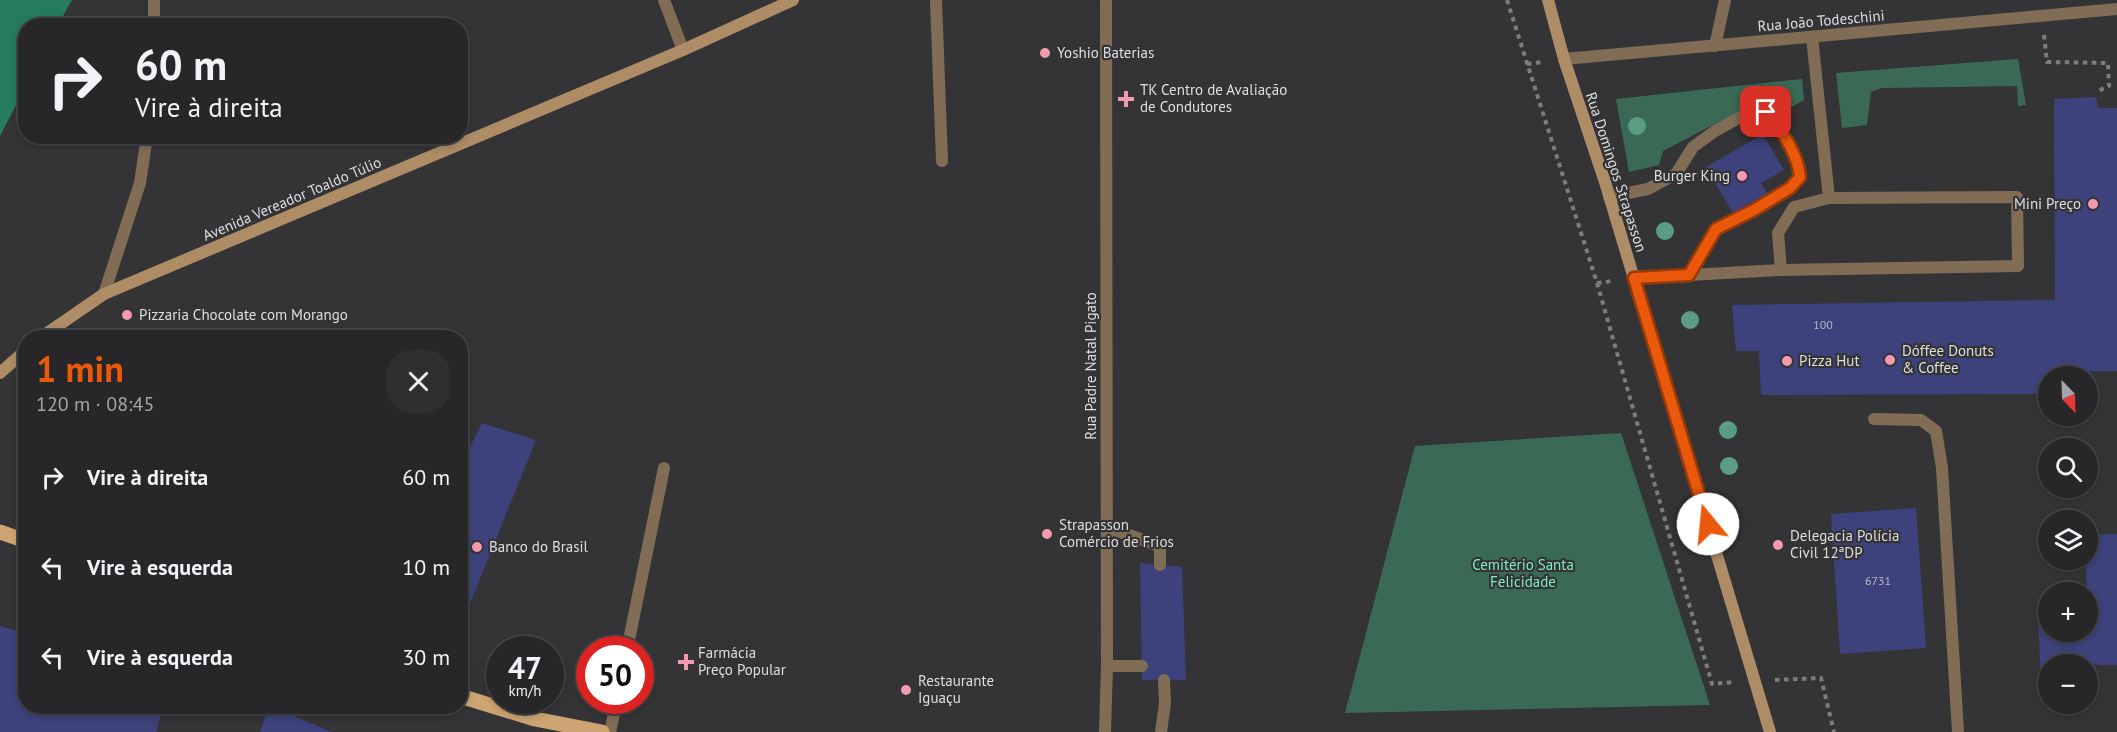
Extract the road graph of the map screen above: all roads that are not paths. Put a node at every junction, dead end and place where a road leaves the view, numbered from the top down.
1 (154, 0) edge
2 (664, 0) edge
3 (793, 0) edge
4 (936, 0) edge
5 (1106, 0) edge
6 (1548, 0) edge
7 (1725, 0) edge
8 (2117, 9) edge
9 (154, 18) edge
10 (1812, 37) junction
11 (1715, 46) junction
12 (683, 50) junction
13 (1564, 59) junction
14 (468, 141) edge
15 (146, 144) edge
16 (460, 144) edge
17 (942, 161) dead end
18 (1610, 197) junction
19 (1829, 198) junction
20 (1781, 270) junction
21 (1689, 275) junction
22 (1634, 278) junction
23 (104, 294) junction
24 (52, 330) edge
25 (18, 357) edge
26 (0, 373) edge
27 (1874, 419) dead end
28 (664, 468) dead end
29 (1107, 527) junction
30 (0, 532) edge
31 (18, 538) edge
32 (1160, 566) dead end
33 (630, 636) edge
34 (1107, 666) junction
35 (1142, 666) dead end
36 (1164, 680) dead end
37 (468, 698) edge
38 (614, 714) edge
39 (602, 732) edge
40 (610, 732) edge
41 (1105, 732) edge
42 (1161, 732) edge
43 (1770, 732) edge
44 (1958, 732) edge

1 - 9 street
2 - 12 street
3 - 12 main road, Avenida Vereador Toaldo Túlio
4 - 17 street
5 - 29 street, Rua Padre Natal Pigato
6 - 13 main road, Rua Domingos Strapasson
7 - 11 street
8 - 10 street, Rua João Todeschini
10 - 11 street, Rua João Todeschini
10 - 19 street
11 - 13 street, Rua João Todeschini
12 - 14 main road, Avenida Vereador Toaldo Túlio
13 - 18 main road, Rua Domingos Strapasson
15 - 23 street
16 - 23 main road, Avenida Vereador Toaldo Túlio
18 - 21 street
18 - 22 main road, Rua Domingos Strapasson
19 - 20 street
19 - 20 street
20 - 21 street
21 - 22 street
22 - 43 main road, Rua Domingos Strapasson
23 - 24 main road, Avenida Vereador Toaldo Túlio
25 - 26 main road
27 - 44 street
28 - 33 street
29 - 32 street
29 - 34 street, Rua Padre Natal Pigato
30 - 31 main road
34 - 35 street
34 - 41 street, Rua Padre Natal Pigato
36 - 42 street
37 - 39 main road
38 - 40 street

